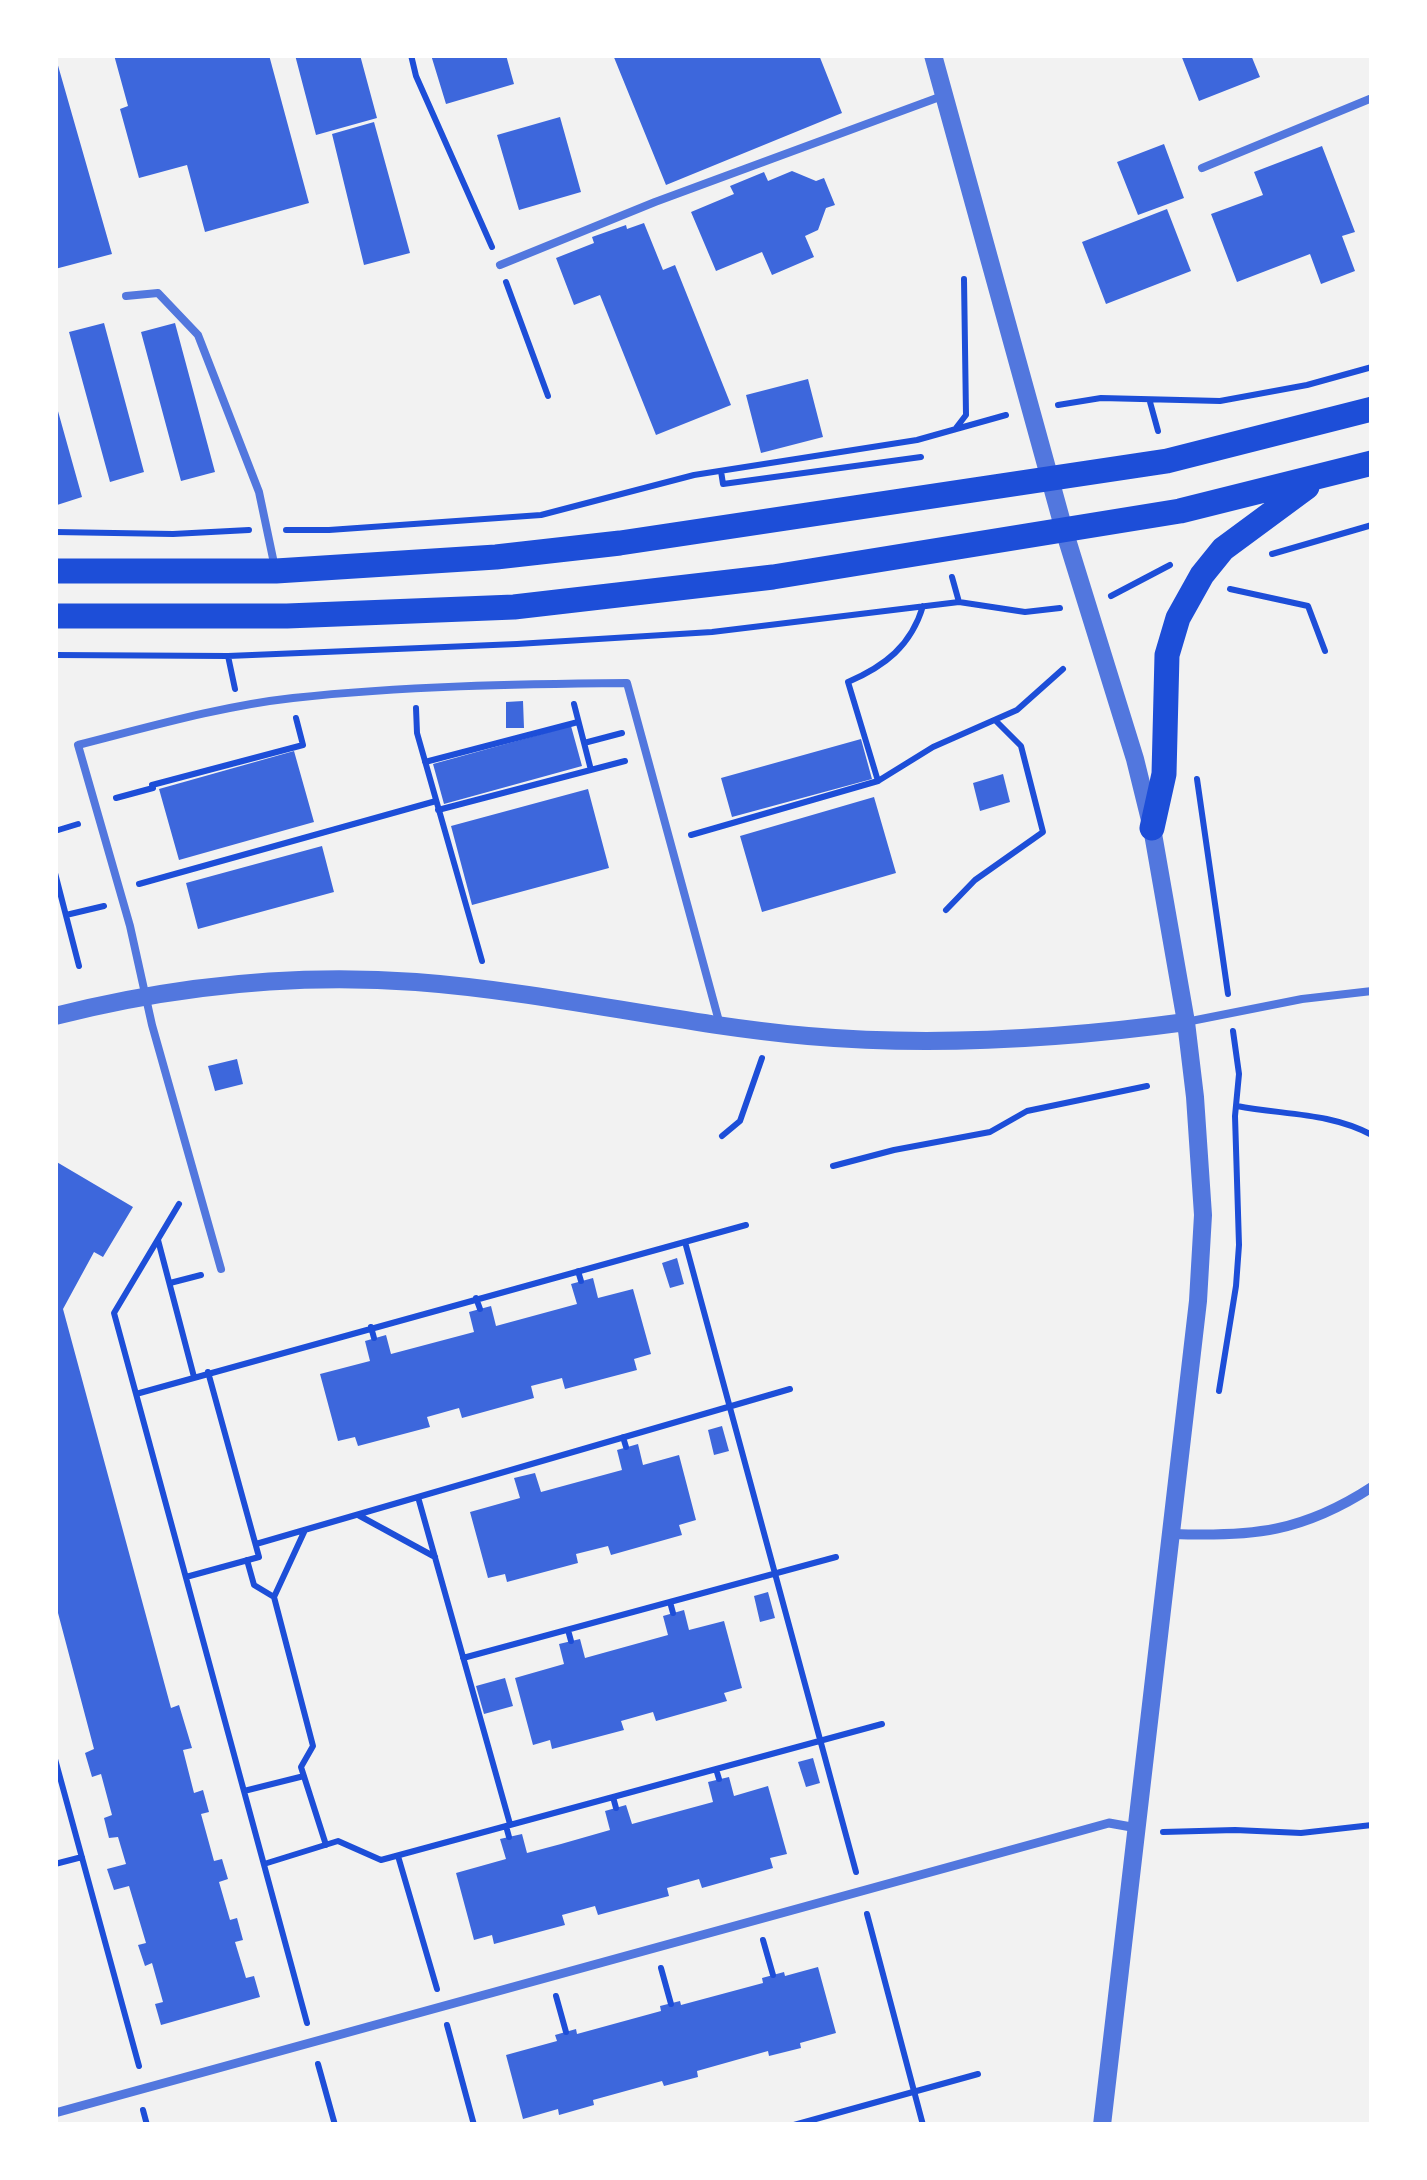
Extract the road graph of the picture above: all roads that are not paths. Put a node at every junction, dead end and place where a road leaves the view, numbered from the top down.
1 (933, 55) edge
2 (945, 95) junction
3 (1372, 98) edge
4 (1202, 168) dead end
5 (500, 264) road end
6 (126, 296) dead end
7 (1372, 409) edge
8 (1372, 463) edge
9 (1322, 477) junction
10 (1050, 479) junction
11 (1064, 530) junction
12 (55, 570) edge
13 (276, 571) junction
14 (55, 616) edge
15 (1152, 828) junction
16 (1372, 991) edge
17 (146, 995) junction
18 (55, 1016) edge
19 (1186, 1022) junction
20 (720, 1025) junction
21 (221, 1269) road end
22 (1372, 1487) edge
23 (1173, 1534) junction
24 (1137, 1828) junction
25 (55, 2112) edge
26 (1102, 2125) edge

1 - 2 street
2 - 5 lane
2 - 10 street
3 - 4 lane
6 - 13 lane
7 - 10 main road
8 - 9 main road
9 - 11 main road
9 - 15 main road
10 - 11 street
10 - 13 main road
11 - 14 main road
11 - 15 street
12 - 13 main road
15 - 19 street
16 - 19 lane
17 - 18 street
17 - 20 street
17 - 20 lane
17 - 21 lane
19 - 20 street
19 - 23 street
22 - 23 street
23 - 24 street
24 - 25 street
24 - 26 street

